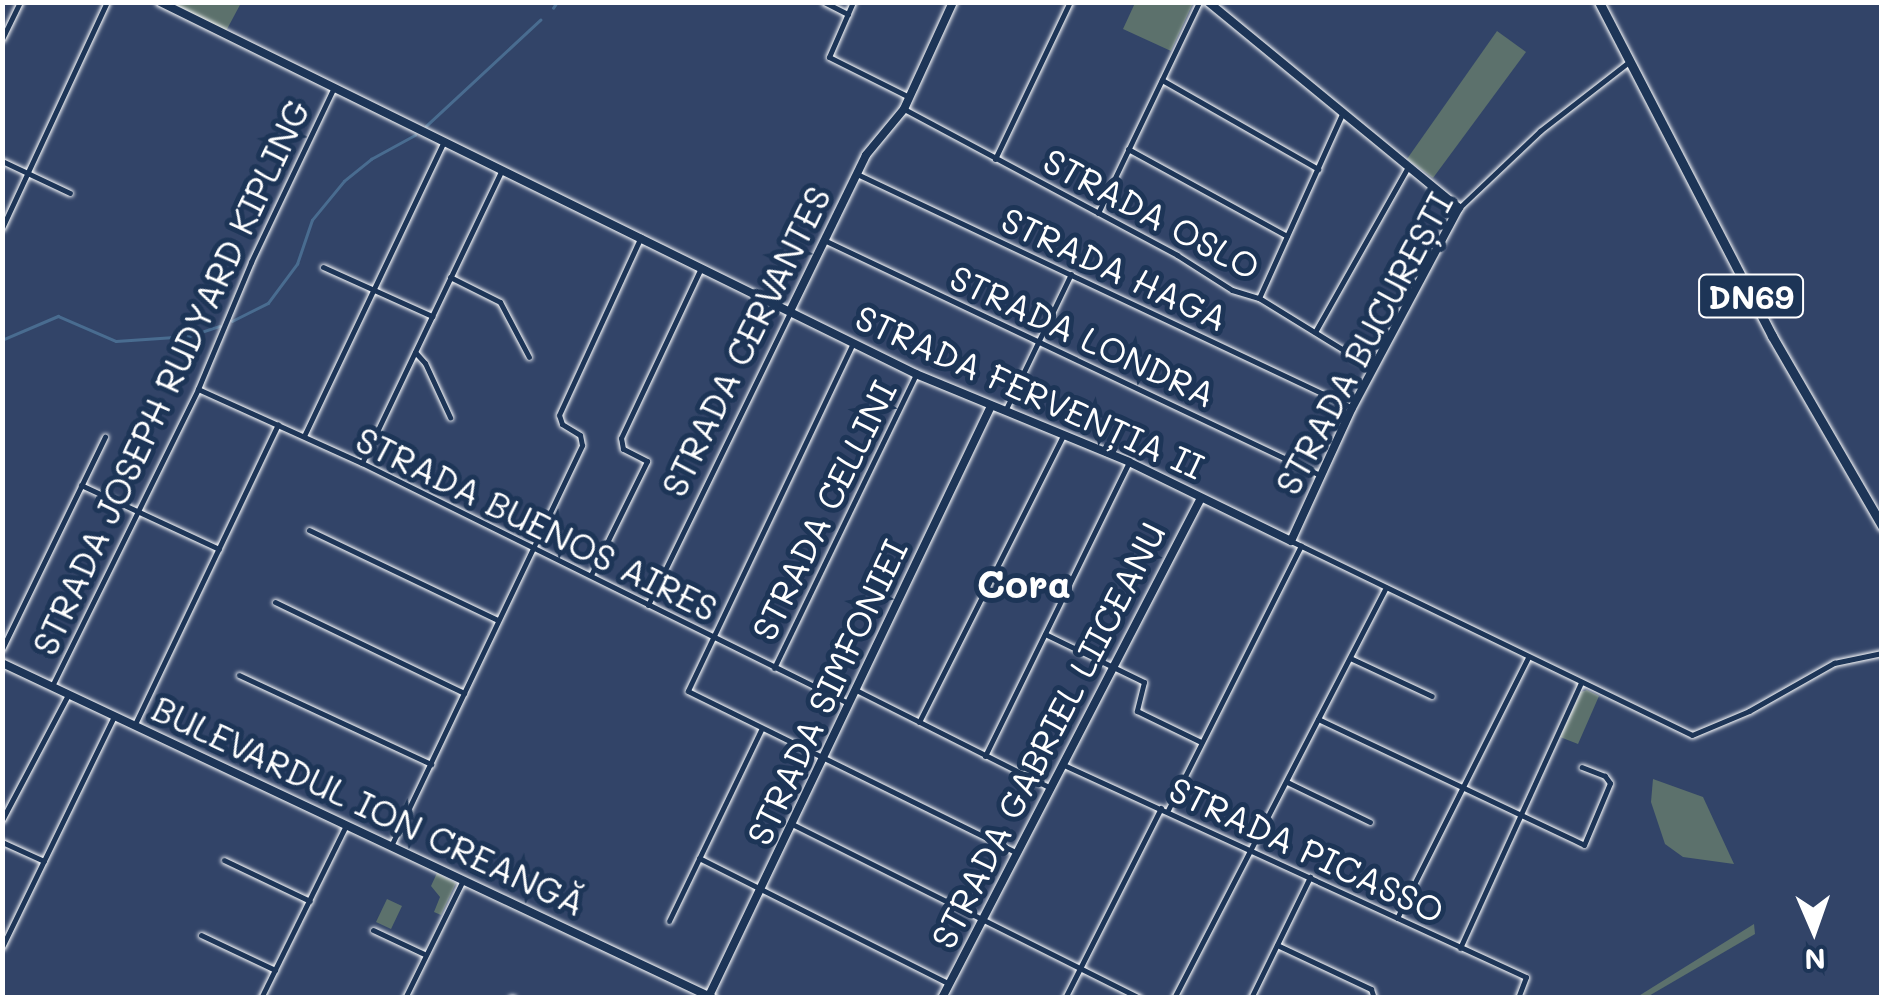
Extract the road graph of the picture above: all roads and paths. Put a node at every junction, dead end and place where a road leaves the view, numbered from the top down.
1 (20, 2) edge
2 (106, 2) edge
3 (824, 2) edge
4 (853, 2) edge
5 (954, 2) edge
6 (1070, 2) edge
7 (1200, 2) edge
8 (1208, 2) edge
9 (1599, 2) edge
10 (163, 3) edge
11 (848, 14) junction
12 (2, 40) edge
13 (1630, 61) junction
14 (1162, 80) junction
15 (333, 89) junction
16 (909, 97) junction
17 (904, 109) junction
18 (1342, 114) junction
19 (443, 144) junction
20 (1128, 148) junction
21 (995, 159) junction
22 (2, 161) edge
23 (1408, 167) junction
24 (1318, 169) junction
25 (501, 172) junction
26 (28, 173) junction
27 (857, 174) junction
28 (70, 193) dead end
29 (1459, 208) junction
30 (1098, 213) junction
31 (2, 228) edge
32 (1287, 236) junction
33 (641, 237) junction
34 (824, 240) junction
35 (702, 265) junction
36 (322, 267) dead end
37 (1072, 274) junction
38 (450, 278) junction
39 (374, 288) junction
40 (1259, 298) junction
41 (791, 309) junction
42 (432, 316) junction
43 (1315, 332) junction
44 (1038, 340) junction
45 (854, 343) junction
46 (415, 352) junction
47 (529, 357) dead end
48 (1373, 368) junction
49 (916, 374) junction
50 (198, 389) junction
51 (990, 408) junction
52 (1352, 408) junction
53 (1005, 411) junction
54 (450, 417) dead end
55 (278, 424) junction
56 (1064, 434) junction
57 (304, 436) junction
58 (104, 437) dead end
59 (1129, 462) junction
60 (362, 463) junction
61 (1320, 475) junction
62 (82, 485) junction
63 (1201, 498) junction
64 (136, 511) junction
65 (1882, 526) edge
66 (308, 530) dead end
67 (1291, 541) junction
68 (532, 546) junction
69 (1301, 546) junction
70 (219, 549) junction
71 (591, 576) junction
72 (1386, 588) junction
73 (275, 602) dead end
74 (648, 605) junction
75 (498, 620) junction
76 (1046, 634) junction
77 (710, 636) junction
78 (2, 649) edge
79 (1882, 653) edge
80 (1528, 657) junction
81 (1350, 658) junction
82 (2, 663) edge
83 (1113, 667) junction
84 (774, 668) junction
85 (238, 675) dead end
86 (1582, 683) junction
87 (52, 686) junction
88 (858, 690) junction
89 (464, 693) junction
90 (69, 694) junction
91 (1432, 696) dead end
92 (852, 704) junction
93 (114, 716) junction
94 (1318, 719) junction
95 (919, 722) junction
96 (134, 725) junction
97 (761, 730) junction
98 (1202, 742) junction
99 (985, 756) junction
100 (825, 760) junction
101 (431, 764) junction
102 (1066, 766) junction
103 (1582, 768) dead end
104 (1287, 782) junction
105 (1463, 788) junction
106 (1053, 789) junction
107 (1165, 809) junction
108 (1521, 817) junction
109 (2, 820) edge
110 (1370, 822) dead end
111 (346, 824) junction
112 (794, 825) junction
113 (2, 842) edge
114 (391, 846) junction
115 (1249, 849) junction
116 (1015, 852) junction
117 (700, 858) junction
118 (224, 860) dead end
119 (44, 861) junction
120 (1310, 877) junction
121 (462, 880) junction
122 (762, 892) junction
123 (310, 901) junction
124 (983, 917) junction
125 (1397, 918) junction
126 (670, 921) dead end
127 (373, 930) dead end
128 (201, 936) dead end
129 (1276, 945) junction
130 (2, 947) edge
131 (1460, 948) junction
132 (426, 955) junction
133 (1079, 967) junction
134 (274, 970) junction
135 (949, 984) junction
136 (710, 997) edge
137 (261, 998) edge
138 (408, 998) edge
139 (942, 998) edge
140 (1065, 998) edge
141 (1139, 998) edge
142 (1174, 998) edge
143 (1251, 998) edge
144 (1374, 998) edge
145 (1518, 998) edge

1 - 12 street
2 - 26 street
3 - 11 street
4 - 11 street
5 - 16 street, STRADA CERVANTES
6 - 21 street
7 - 14 street
8 - 18 street
9 - 13 main road, DN69
10 - 15 street, STRADA FERVENȚIA II
11 - 16 street
13 - 29 street, STRADA BUCUREȘTI
13 - 65 main road, DN69
14 - 20 street
14 - 24 street
15 - 19 street, STRADA FERVENȚIA II
15 - 50 street, STRADA JOSEPH RUDYARD KIPLING
16 - 17 street, STRADA CERVANTES
17 - 21 street, STRADA OSLO
17 - 27 street, STRADA CERVANTES
18 - 23 street
18 - 24 street
19 - 25 street, STRADA FERVENȚIA II
19 - 39 street
20 - 30 street
20 - 32 street
21 - 30 street, STRADA OSLO
22 - 26 street
23 - 29 street
23 - 43 street
24 - 32 street
25 - 33 street, STRADA FERVENȚIA II
25 - 38 street
26 - 28 street
26 - 31 street
27 - 34 street, STRADA CERVANTES
27 - 37 street, STRADA HAGA
29 - 48 street, STRADA BUCUREȘTI
30 - 40 street, STRADA OSLO
32 - 40 street
33 - 35 street, STRADA FERVENȚIA II
33 - 68 street
34 - 41 street, STRADA CERVANTES
34 - 44 street, STRADA LONDRA
35 - 41 street, STRADA FERVENȚIA II
35 - 71 street
36 - 39 street
37 - 44 street
37 - 52 street, STRADA HAGA
38 - 42 street
38 - 47 street
39 - 42 street
39 - 57 street
40 - 43 street, STRADA OSLO
41 - 45 street, STRADA FERVENȚIA II
41 - 74 street, STRADA CERVANTES
42 - 46 street
43 - 48 street, STRADA OSLO
44 - 53 street
44 - 61 street, STRADA LONDRA
45 - 49 street, STRADA FERVENȚIA II
45 - 77 street
46 - 54 street
46 - 60 street
48 - 52 street, STRADA BUCUREȘTI
49 - 51 street, STRADA FERVENȚIA II
49 - 84 street, STRADA CELLINI
50 - 55 street, STRADA BUENOS AIRES
50 - 64 street, STRADA JOSEPH RUDYARD KIPLING
51 - 53 street, STRADA FERVENȚIA II
51 - 88 street, STRADA SIMFONIEI
52 - 61 street, STRADA BUCUREȘTI
53 - 56 street, STRADA FERVENȚIA II
55 - 57 street, STRADA BUENOS AIRES
55 - 70 street
56 - 59 street, STRADA FERVENȚIA II
56 - 95 street
57 - 60 street, STRADA BUENOS AIRES
58 - 62 street
59 - 63 street, STRADA FERVENȚIA II
59 - 76 street
60 - 68 street, STRADA BUENOS AIRES
61 - 67 street, STRADA BUCUREȘTI
62 - 64 street
62 - 78 street
63 - 67 street, STRADA FERVENȚIA II
63 - 83 street, STRADA GABRIEL LIICEANU
64 - 70 street
64 - 87 street, STRADA JOSEPH RUDYARD KIPLING
66 - 75 street
67 - 69 street, STRADA FERVENȚIA II
68 - 71 street, STRADA BUENOS AIRES
68 - 75 street
69 - 72 street, STRADA FERVENȚIA II
69 - 98 street, STRADA BUCUREȘTI
70 - 96 street
71 - 74 street, STRADA BUENOS AIRES
72 - 80 street, STRADA FERVENȚIA II
72 - 81 street
73 - 89 street
74 - 77 street, STRADA BUENOS AIRES
75 - 89 street
76 - 83 street
76 - 99 street
77 - 84 street, STRADA BUENOS AIRES
77 - 97 street
79 - 86 street, STRADA FERVENȚIA II
80 - 86 street, STRADA FERVENȚIA II
80 - 105 street
81 - 91 street
81 - 94 street
82 - 87 street, BULEVARDUL ION CREANGĂ
83 - 98 street
83 - 102 street, STRADA GABRIEL LIICEANU
84 - 92 street, STRADA BUENOS AIRES
85 - 101 street
86 - 108 street
87 - 90 street, BULEVARDUL ION CREANGĂ
88 - 92 street, STRADA SIMFONIEI
88 - 95 street
89 - 101 street
90 - 93 street, BULEVARDUL ION CREANGĂ
90 - 109 street
92 - 100 street, STRADA SIMFONIEI
93 - 96 street, BULEVARDUL ION CREANGĂ
93 - 119 street
94 - 104 street
94 - 105 street
95 - 99 street
96 - 111 street, BULEVARDUL ION CREANGĂ
97 - 100 street
97 - 117 street
98 - 107 street, STRADA BUCUREȘTI
99 - 106 street
100 - 112 street, STRADA SIMFONIEI
100 - 116 street
101 - 114 street
102 - 106 street, STRADA GABRIEL LIICEANU
102 - 107 street, STRADA PICASSO
103 - 108 street
104 - 110 street
104 - 115 street
105 - 108 street
105 - 125 street
106 - 116 street, STRADA GABRIEL LIICEANU
107 - 115 street, STRADA PICASSO
107 - 133 street, STRADA BUCUREȘTI
108 - 131 street
111 - 114 street, BULEVARDUL ION CREANGĂ
111 - 123 street
112 - 122 street, STRADA SIMFONIEI
112 - 124 street
113 - 119 street
114 - 121 street, BULEVARDUL ION CREANGĂ
115 - 120 street, STRADA PICASSO
115 - 142 street
116 - 124 street, STRADA GABRIEL LIICEANU
117 - 122 street
117 - 126 street
118 - 123 street
119 - 130 street
120 - 125 street, STRADA PICASSO
120 - 129 street
121 - 132 street
121 - 136 street, BULEVARDUL ION CREANGĂ
122 - 135 street
122 - 136 street, STRADA SIMFONIEI
123 - 134 street
124 - 133 street
124 - 135 street, STRADA GABRIEL LIICEANU
125 - 131 street, STRADA PICASSO
127 - 132 street
128 - 134 street
129 - 143 street
129 - 144 street
131 - 145 street, STRADA PICASSO
132 - 138 street
133 - 140 street, STRADA BUCUREȘTI
133 - 141 street
134 - 137 street
135 - 139 street, STRADA GABRIEL LIICEANU

